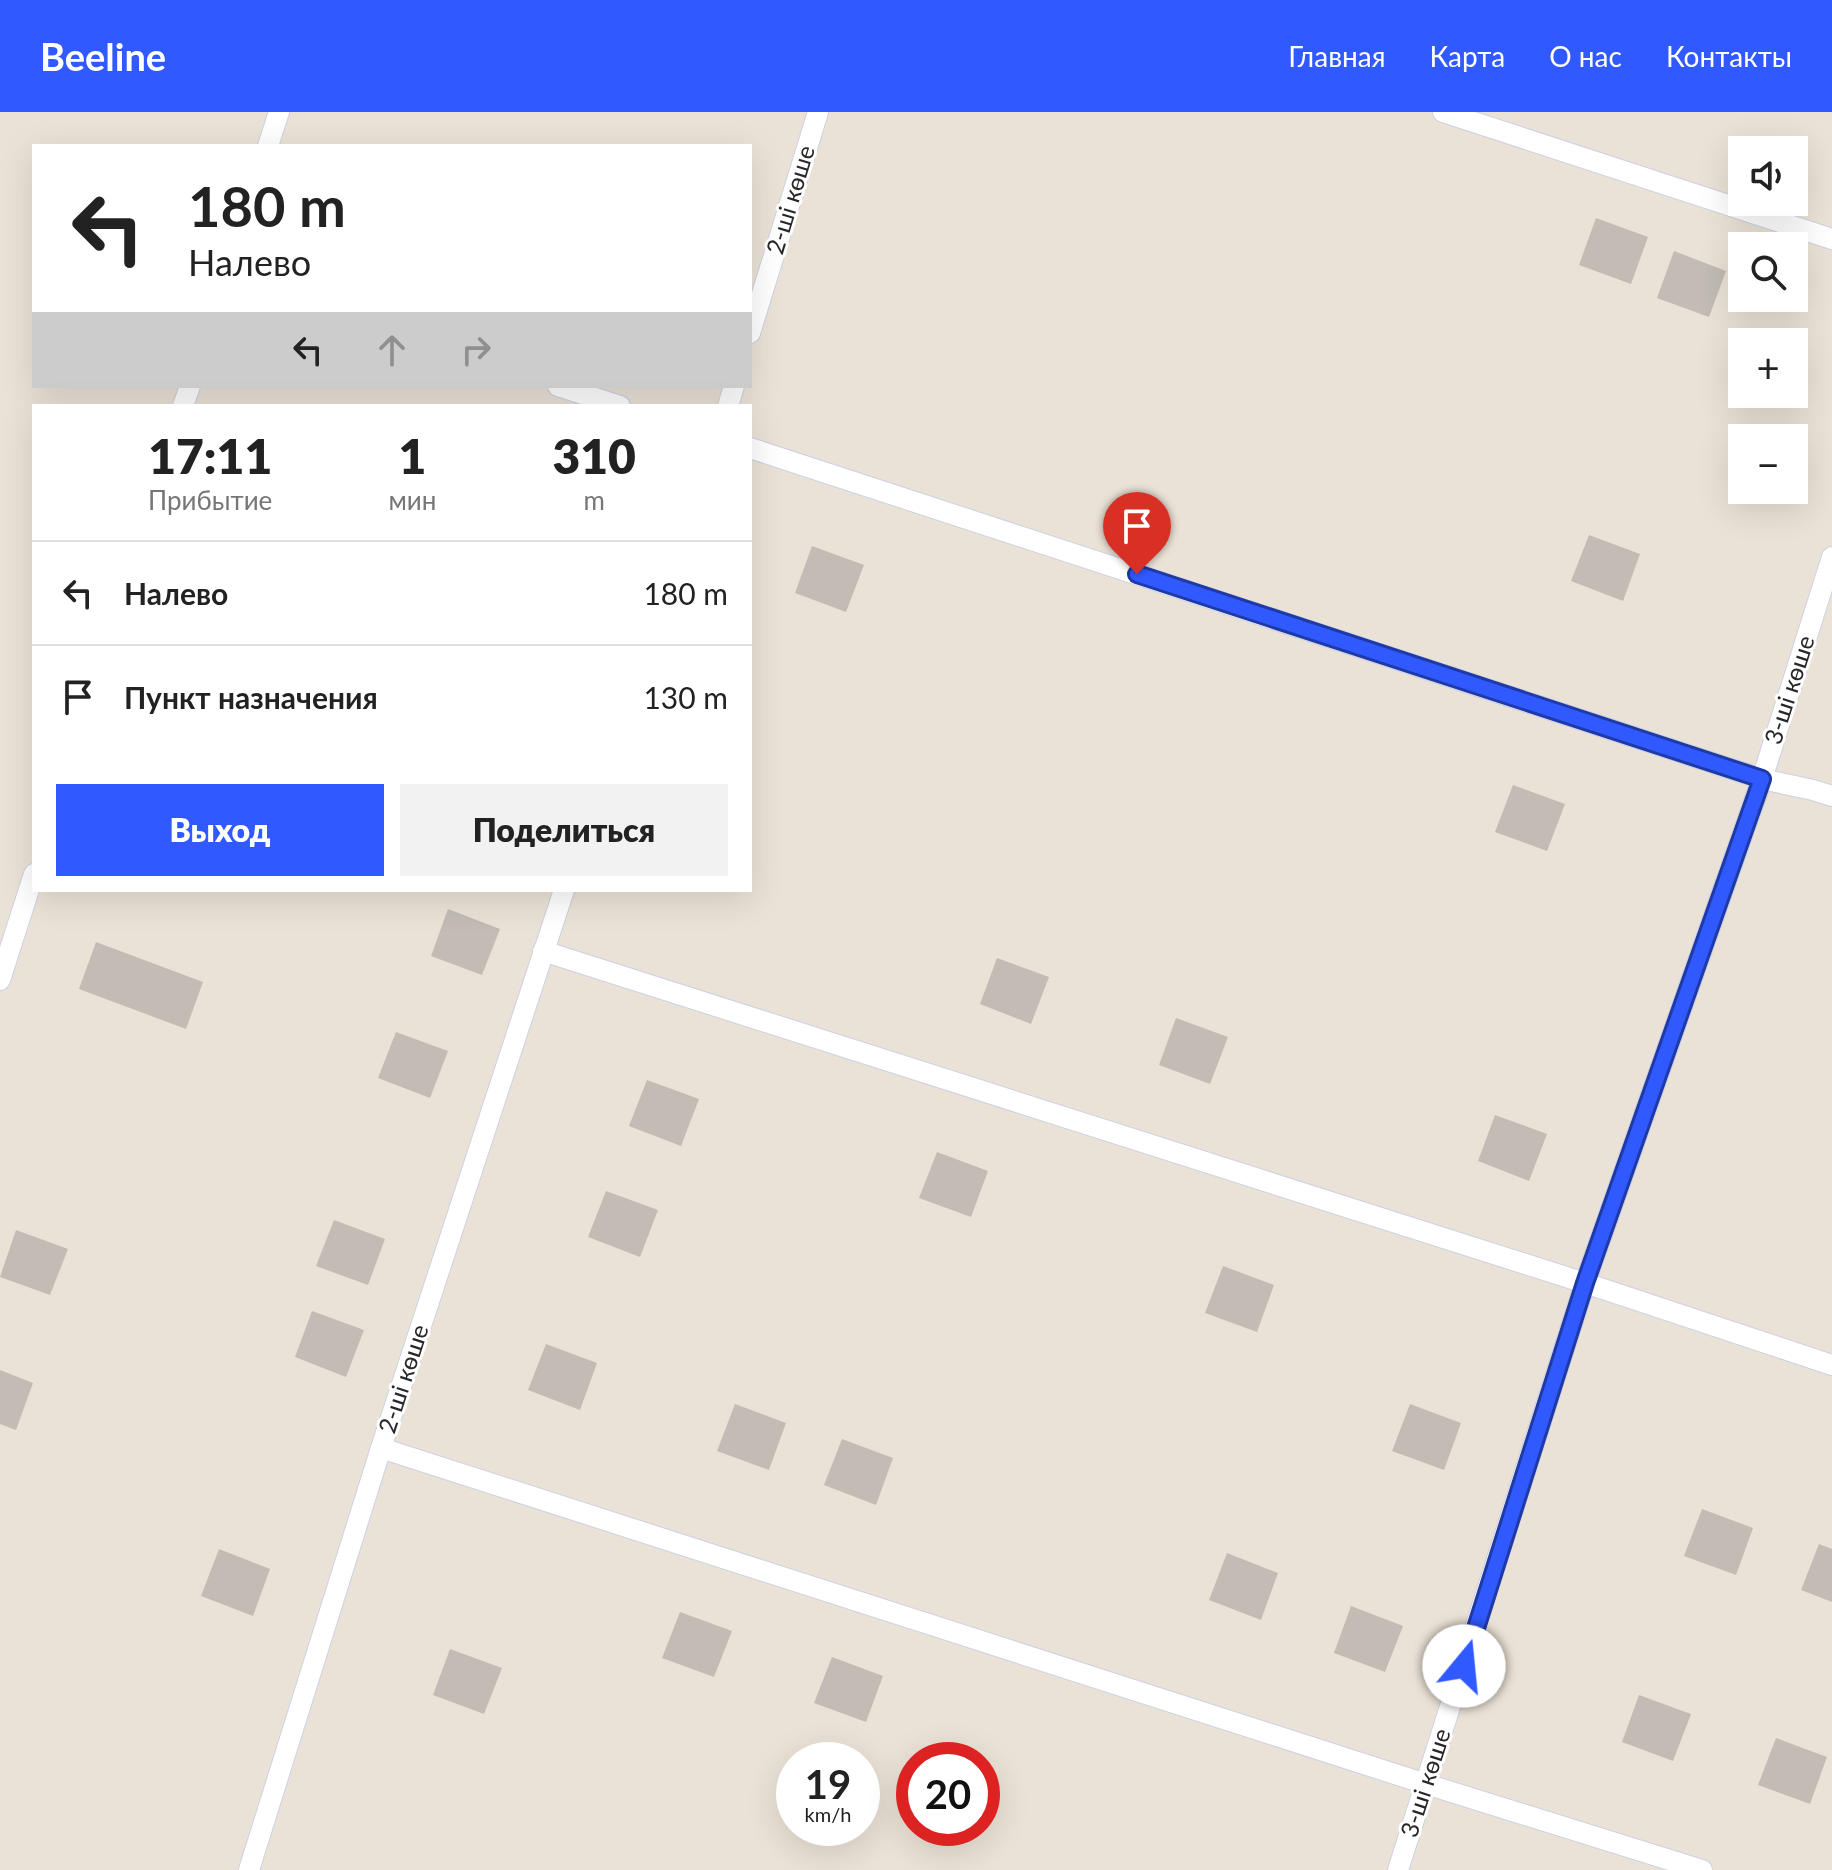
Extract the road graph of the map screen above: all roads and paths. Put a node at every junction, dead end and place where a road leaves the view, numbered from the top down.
1 (279, 112) edge
2 (818, 112) edge
3 (1443, 112) edge
4 (269, 144) edge
5 (1832, 239) edge
6 (752, 326) edge
7 (564, 388) edge
8 (614, 404) edge
9 (752, 449) edge
10 (1832, 557) edge
11 (1762, 779) junction
12 (1832, 796) edge
13 (32, 880) edge
14 (563, 892) edge
15 (543, 951) junction
16 (0, 980) edge
17 (1585, 1283) junction
18 (1832, 1365) edge
19 (381, 1448) junction
20 (1426, 1784) junction
21 (249, 1870) edge
22 (1398, 1870) edge
23 (1702, 1870) edge

1 - 4 lane
2 - 6 lane, 2-ші көше
3 - 5 lane
7 - 8 lane
9 - 11 lane
10 - 11 lane, 3-ші көше
11 - 12 lane
11 - 17 lane, 3-ші көше
13 - 16 lane
14 - 15 lane, 2-ші көше
15 - 17 lane
15 - 19 lane, 2-ші көше
17 - 18 lane
17 - 20 lane, 3-ші көше
19 - 20 lane
19 - 21 lane, 2-ші көше
20 - 22 lane, 3-ші көше
20 - 23 lane

